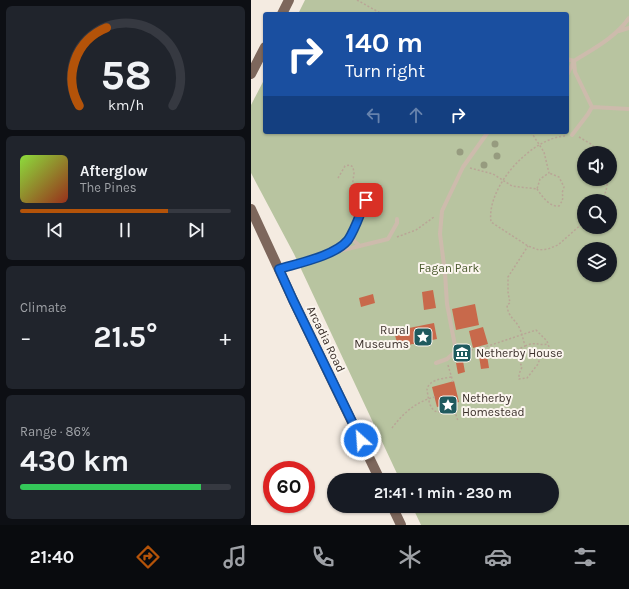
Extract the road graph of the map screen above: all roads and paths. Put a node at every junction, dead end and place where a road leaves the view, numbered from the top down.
1 (289, 0) edge
2 (357, 0) edge
3 (283, 12) edge
4 (378, 12) edge
5 (629, 18) edge
6 (629, 28) edge
7 (619, 31) junction
8 (263, 51) edge
9 (569, 60) edge
10 (574, 61) junction
11 (569, 73) edge
12 (251, 74) edge
13 (592, 107) junction
14 (629, 109) edge
15 (487, 134) edge
16 (532, 134) edge
17 (572, 135) dead end
18 (539, 144) junction
19 (463, 167) junction
20 (549, 173) junction
21 (338, 178) dead end
22 (503, 181) junction
23 (537, 188) junction
24 (366, 200) dead end
25 (358, 202) dead end
26 (251, 209) edge
27 (442, 211) junction
28 (397, 219) dead end
29 (577, 229) edge
30 (352, 232) junction
31 (388, 238) junction
32 (360, 246) junction
33 (528, 246) junction
34 (327, 254) junction
35 (279, 269) junction
36 (522, 335) junction
37 (548, 344) junction
38 (525, 346) junction
39 (456, 351) junction
40 (447, 359) junction
41 (436, 363) dead end
42 (451, 377) junction
43 (453, 382) dead end
44 (435, 397) dead end
45 (429, 399) junction
46 (452, 403) dead end
47 (454, 408) junction
48 (458, 421) dead end
49 (392, 428) dead end
50 (377, 473) edge
51 (395, 513) edge
52 (401, 525) edge

1 - 3 main road
2 - 4 path
5 - 7 lane
6 - 7 lane
7 - 10 lane
8 - 12 main road
9 - 10 lane
10 - 11 lane
10 - 13 lane
13 - 14 lane
13 - 17 lane
15 - 19 lane
16 - 18 path
18 - 20 path
18 - 22 path
19 - 22 path
19 - 27 lane
20 - 23 path
20 - 23 path
21 - 25 path
22 - 23 path
22 - 33 path
24 - 30 lane
26 - 35 main road, Arcadia Road
27 - 31 path
27 - 39 lane
28 - 31 lane
29 - 33 path
30 - 32 lane
30 - 34 lane
31 - 32 lane
32 - 34 lane
33 - 36 path
34 - 35 lane
35 - 50 main road, Arcadia Road
36 - 37 path
36 - 38 path
36 - 39 path
37 - 38 path
37 - 38 path
39 - 40 lane
40 - 41 lane
40 - 42 path
42 - 43 path
42 - 45 path
44 - 45 path
45 - 47 path
45 - 49 path
46 - 47 path
47 - 48 path
51 - 52 main road

